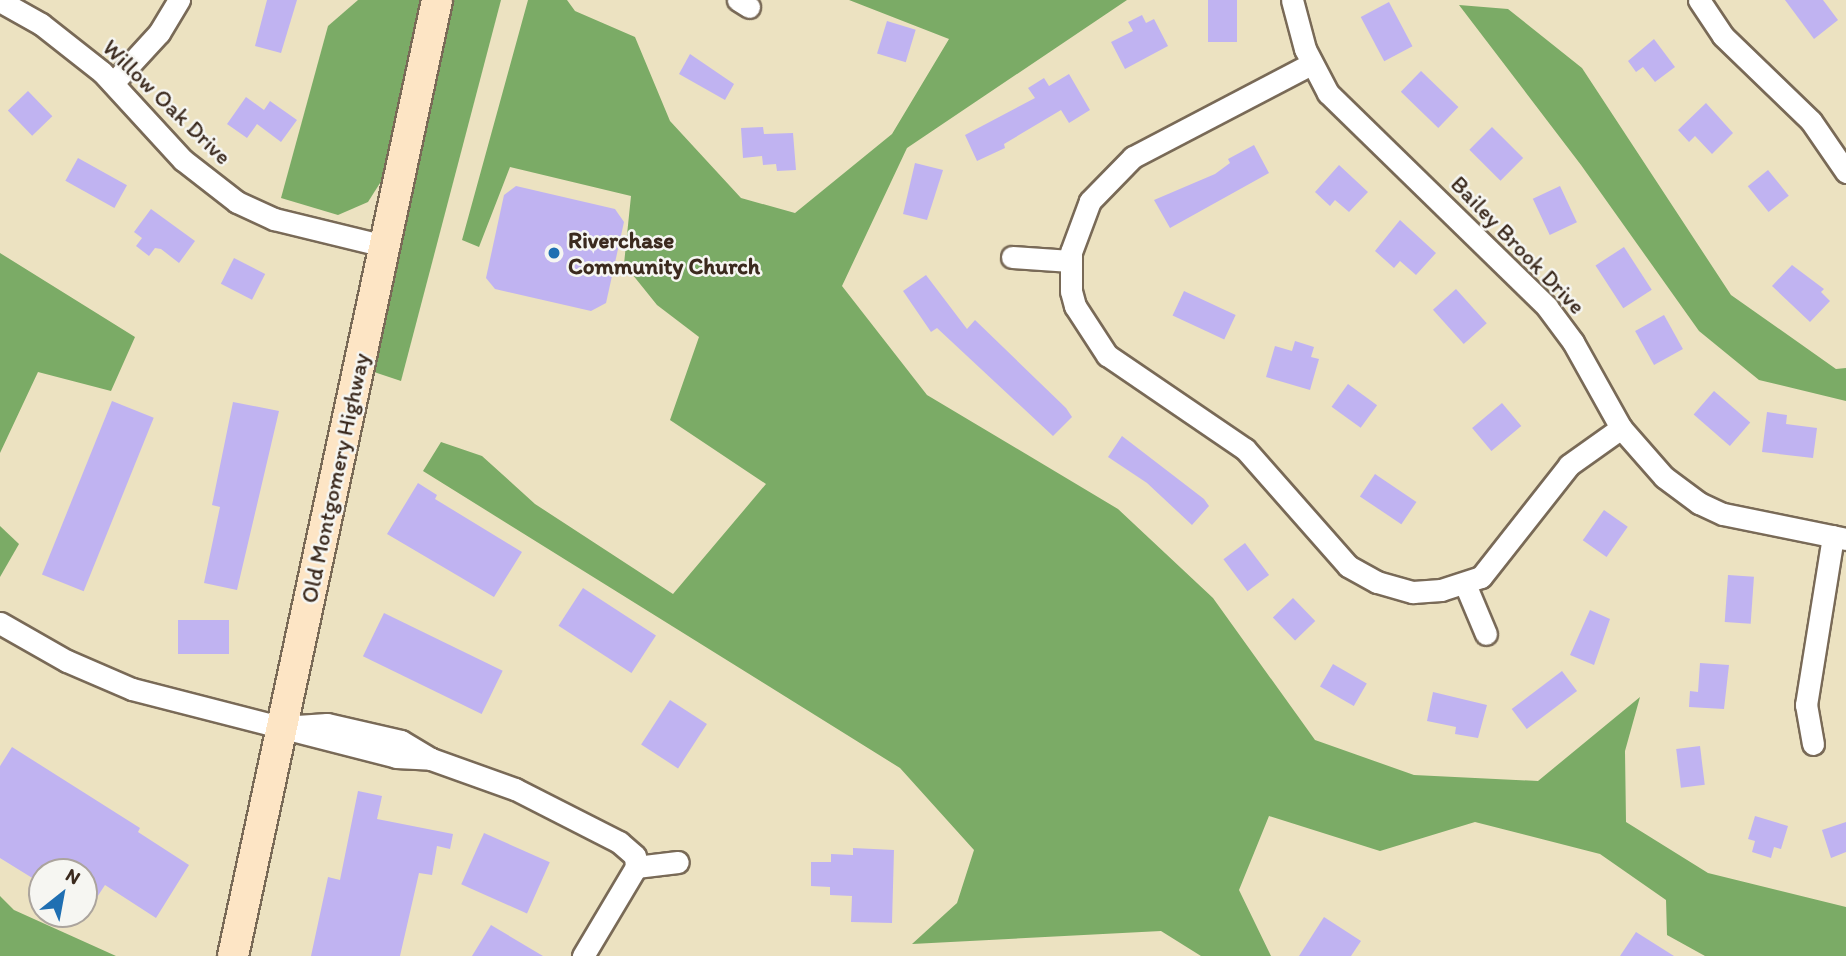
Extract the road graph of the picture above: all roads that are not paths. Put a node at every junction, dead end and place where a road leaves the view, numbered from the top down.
1 (179, 0) edge
2 (437, 0) edge
3 (1292, 0) edge
4 (1699, 0) edge
5 (0, 1) edge
6 (1311, 65) junction
7 (113, 83) junction
8 (1846, 172) edge
9 (384, 246) junction
10 (1012, 257) dead end
11 (1071, 261) junction
12 (1621, 428) junction
13 (1839, 538) edge
14 (1465, 584) junction
15 (0, 623) edge
16 (1486, 634) dead end
17 (281, 728) junction
18 (1813, 744) dead end
19 (678, 862) dead end
20 (636, 867) junction
21 (233, 956) edge
22 (583, 956) edge

1 - 7 street
2 - 9 street, Old Montgomery Highway
3 - 6 street, Bailey Brook Drive
4 - 8 street
5 - 7 street, Willow Oak Drive
6 - 11 street
6 - 12 street, Bailey Brook Drive
7 - 9 street, Willow Oak Drive
9 - 17 street, Old Montgomery Highway
10 - 11 street
11 - 14 street
12 - 13 street, Bailey Brook Drive
12 - 14 street
13 - 18 street
14 - 16 street
15 - 17 street
17 - 20 street
17 - 21 street, Old Montgomery Highway
19 - 20 street
20 - 22 street

